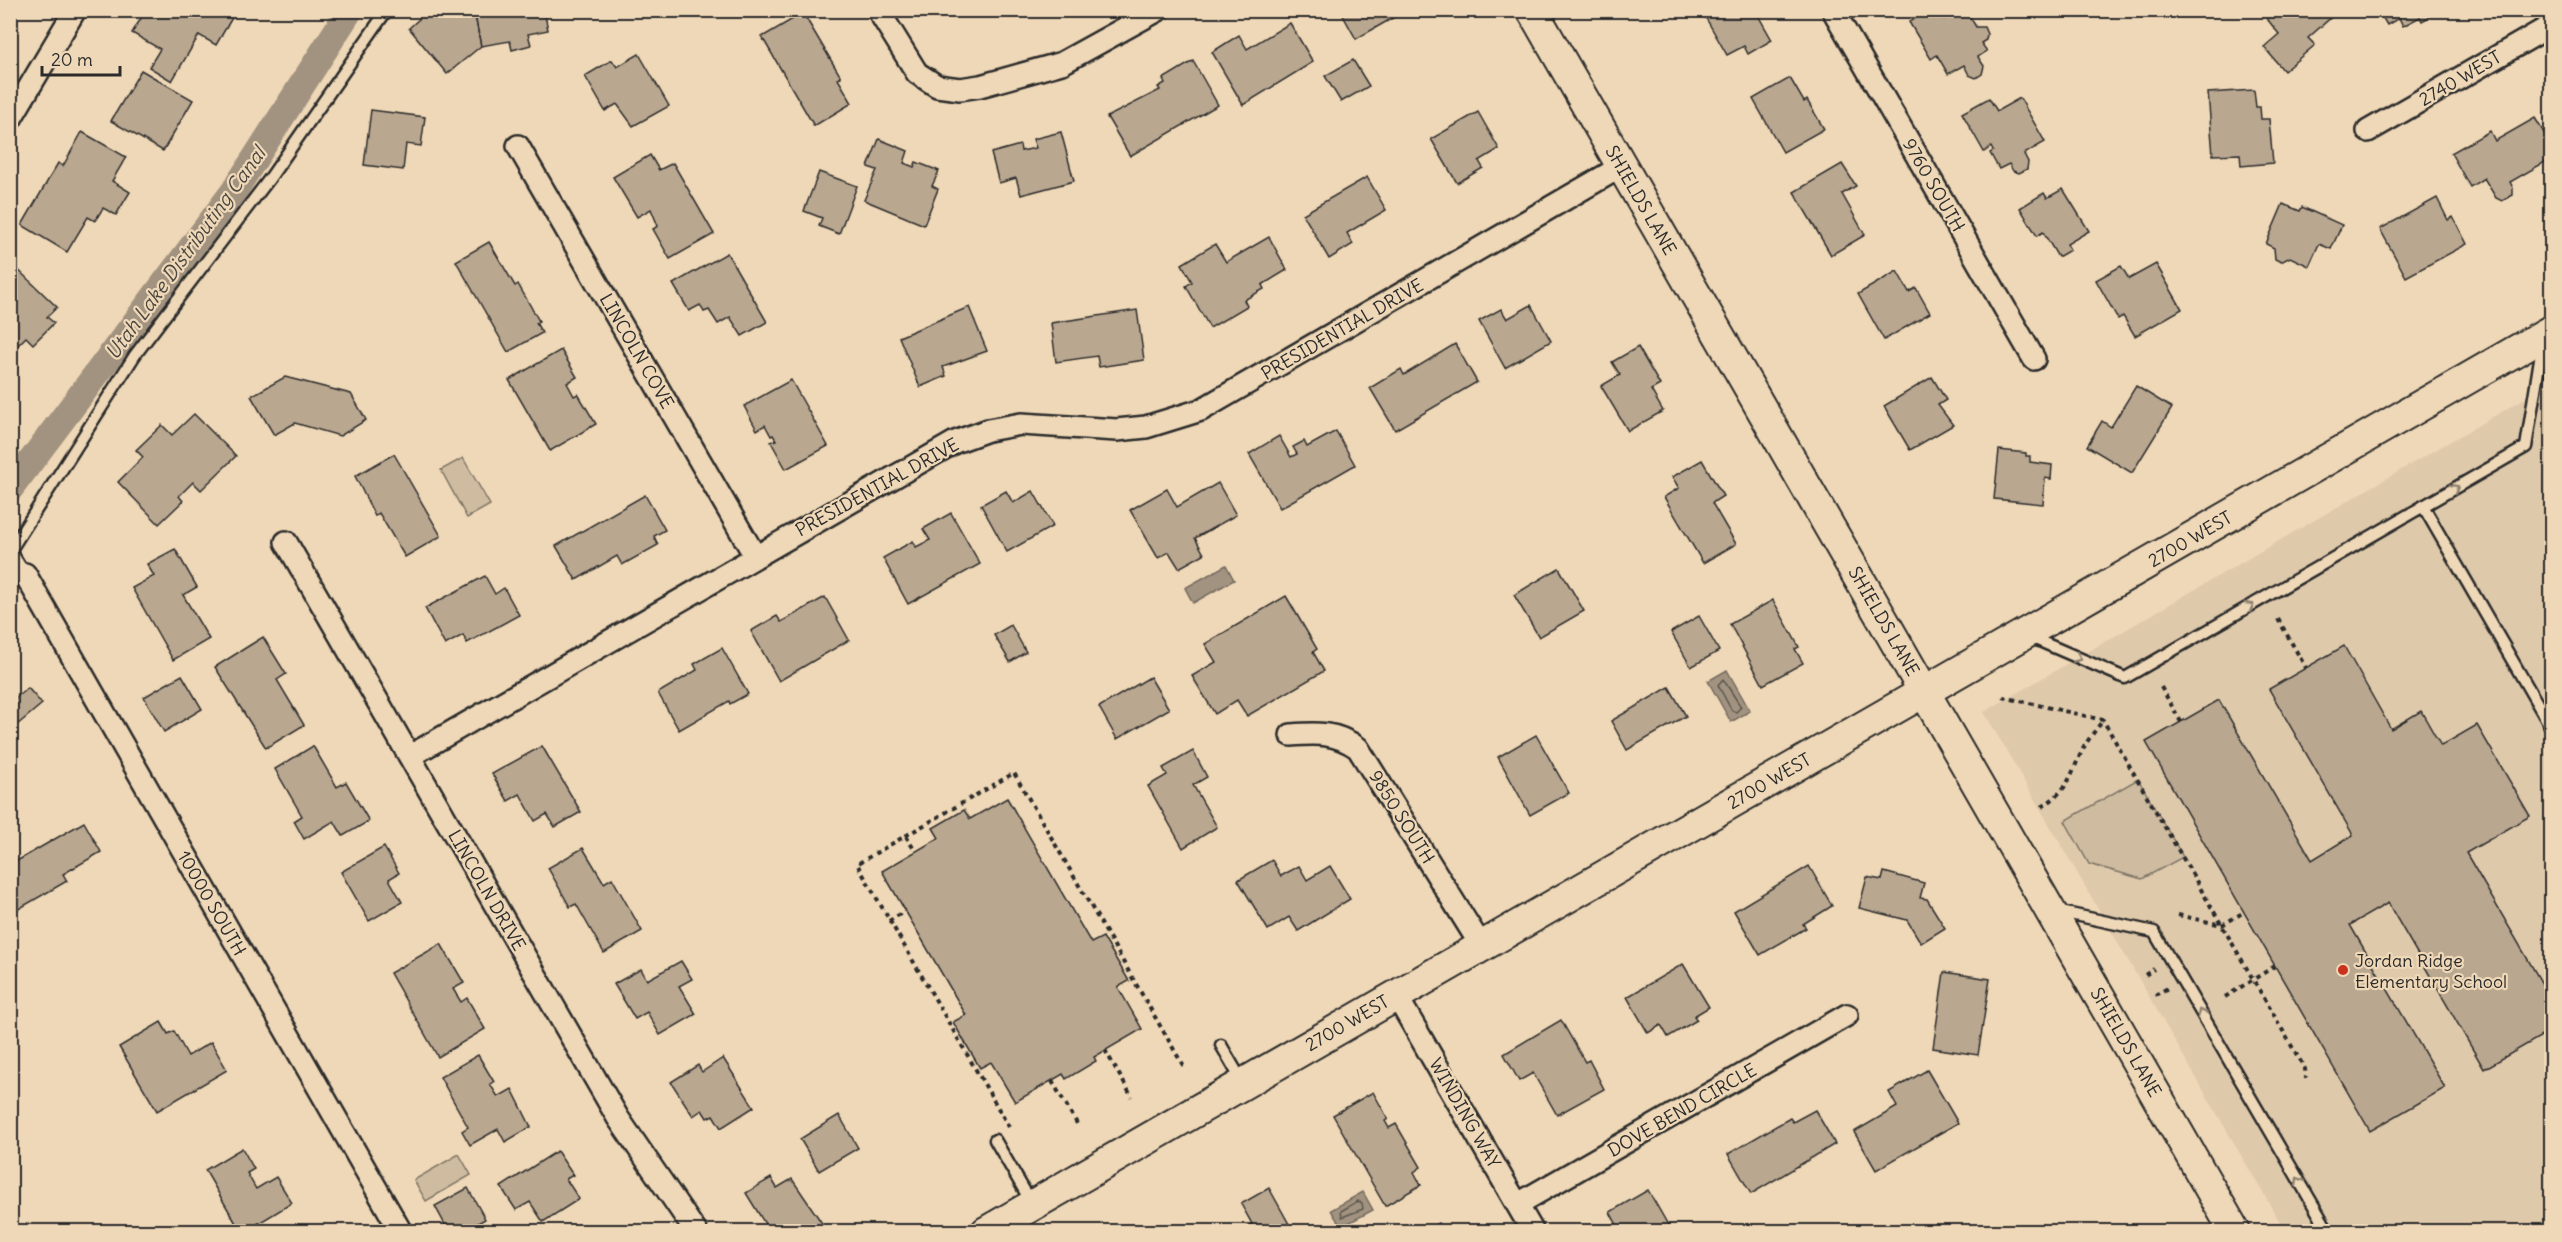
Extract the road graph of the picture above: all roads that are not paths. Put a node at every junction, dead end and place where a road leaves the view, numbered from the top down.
1 (75, 10) edge
2 (387, 10) edge
3 (878, 10) edge
4 (1158, 10) edge
5 (1532, 10) edge
6 (1833, 10) edge
7 (2552, 25) edge
8 (10, 120) edge
9 (2368, 131) dead end
10 (518, 146) dead end
11 (1622, 166) junction
12 (2548, 332) edge
13 (2034, 359) dead end
14 (2423, 506) junction
15 (286, 543) dead end
16 (11, 550) edge
17 (755, 556) junction
18 (25, 574) joint
19 (2024, 635) junction
20 (1924, 691) junction
21 (2552, 729) edge
22 (1291, 735) dead end
23 (410, 756) junction
24 (2049, 909) junction
25 (1482, 947) junction
26 (1396, 995) junction
27 (1846, 1015) dead end
28 (1221, 1045) dead end
29 (1243, 1083) junction
30 (995, 1140) dead end
31 (1032, 1204) junction
32 (1518, 1204) junction
33 (401, 1232) edge
34 (696, 1232) edge
35 (986, 1232) edge
36 (1533, 1232) edge
37 (2235, 1232) edge
38 (2329, 1232) edge

1 - 8 street
2 - 16 lane
3 - 4 street
5 - 11 main road, SHIELDS LANE
6 - 13 street, 9760 SOUTH
7 - 9 street, 2740 WEST
10 - 17 street, LINCOLN COVE
11 - 17 street, PRESIDENTIAL DRIVE
11 - 20 main road, SHIELDS LANE
14 -> 12 lane
12 - 19 main road, 2700 WEST
19 -> 14 lane
14 - 21 lane
15 - 23 street, LINCOLN DRIVE
16 - 18 lane
17 - 23 street, PRESIDENTIAL DRIVE
18 - 33 street, 10000 SOUTH
19 - 20 main road, 2700 WEST
20 - 24 main road, SHIELDS LANE
20 - 25 main road, 2700 WEST
22 - 25 street, 9850 SOUTH
23 - 34 street, LINCOLN DRIVE
24 - 37 main road, SHIELDS LANE
38 -> 24 lane
25 - 26 main road, 2700 WEST
26 - 29 main road, 2700 WEST
26 - 32 street, WINDING WAY
27 - 32 street, DOVE BEND CIRCLE
28 - 29 lane
29 - 31 main road, 2700 WEST
30 - 31 lane
31 - 35 main road, 2700 WEST
32 - 36 street, WINDING WAY

